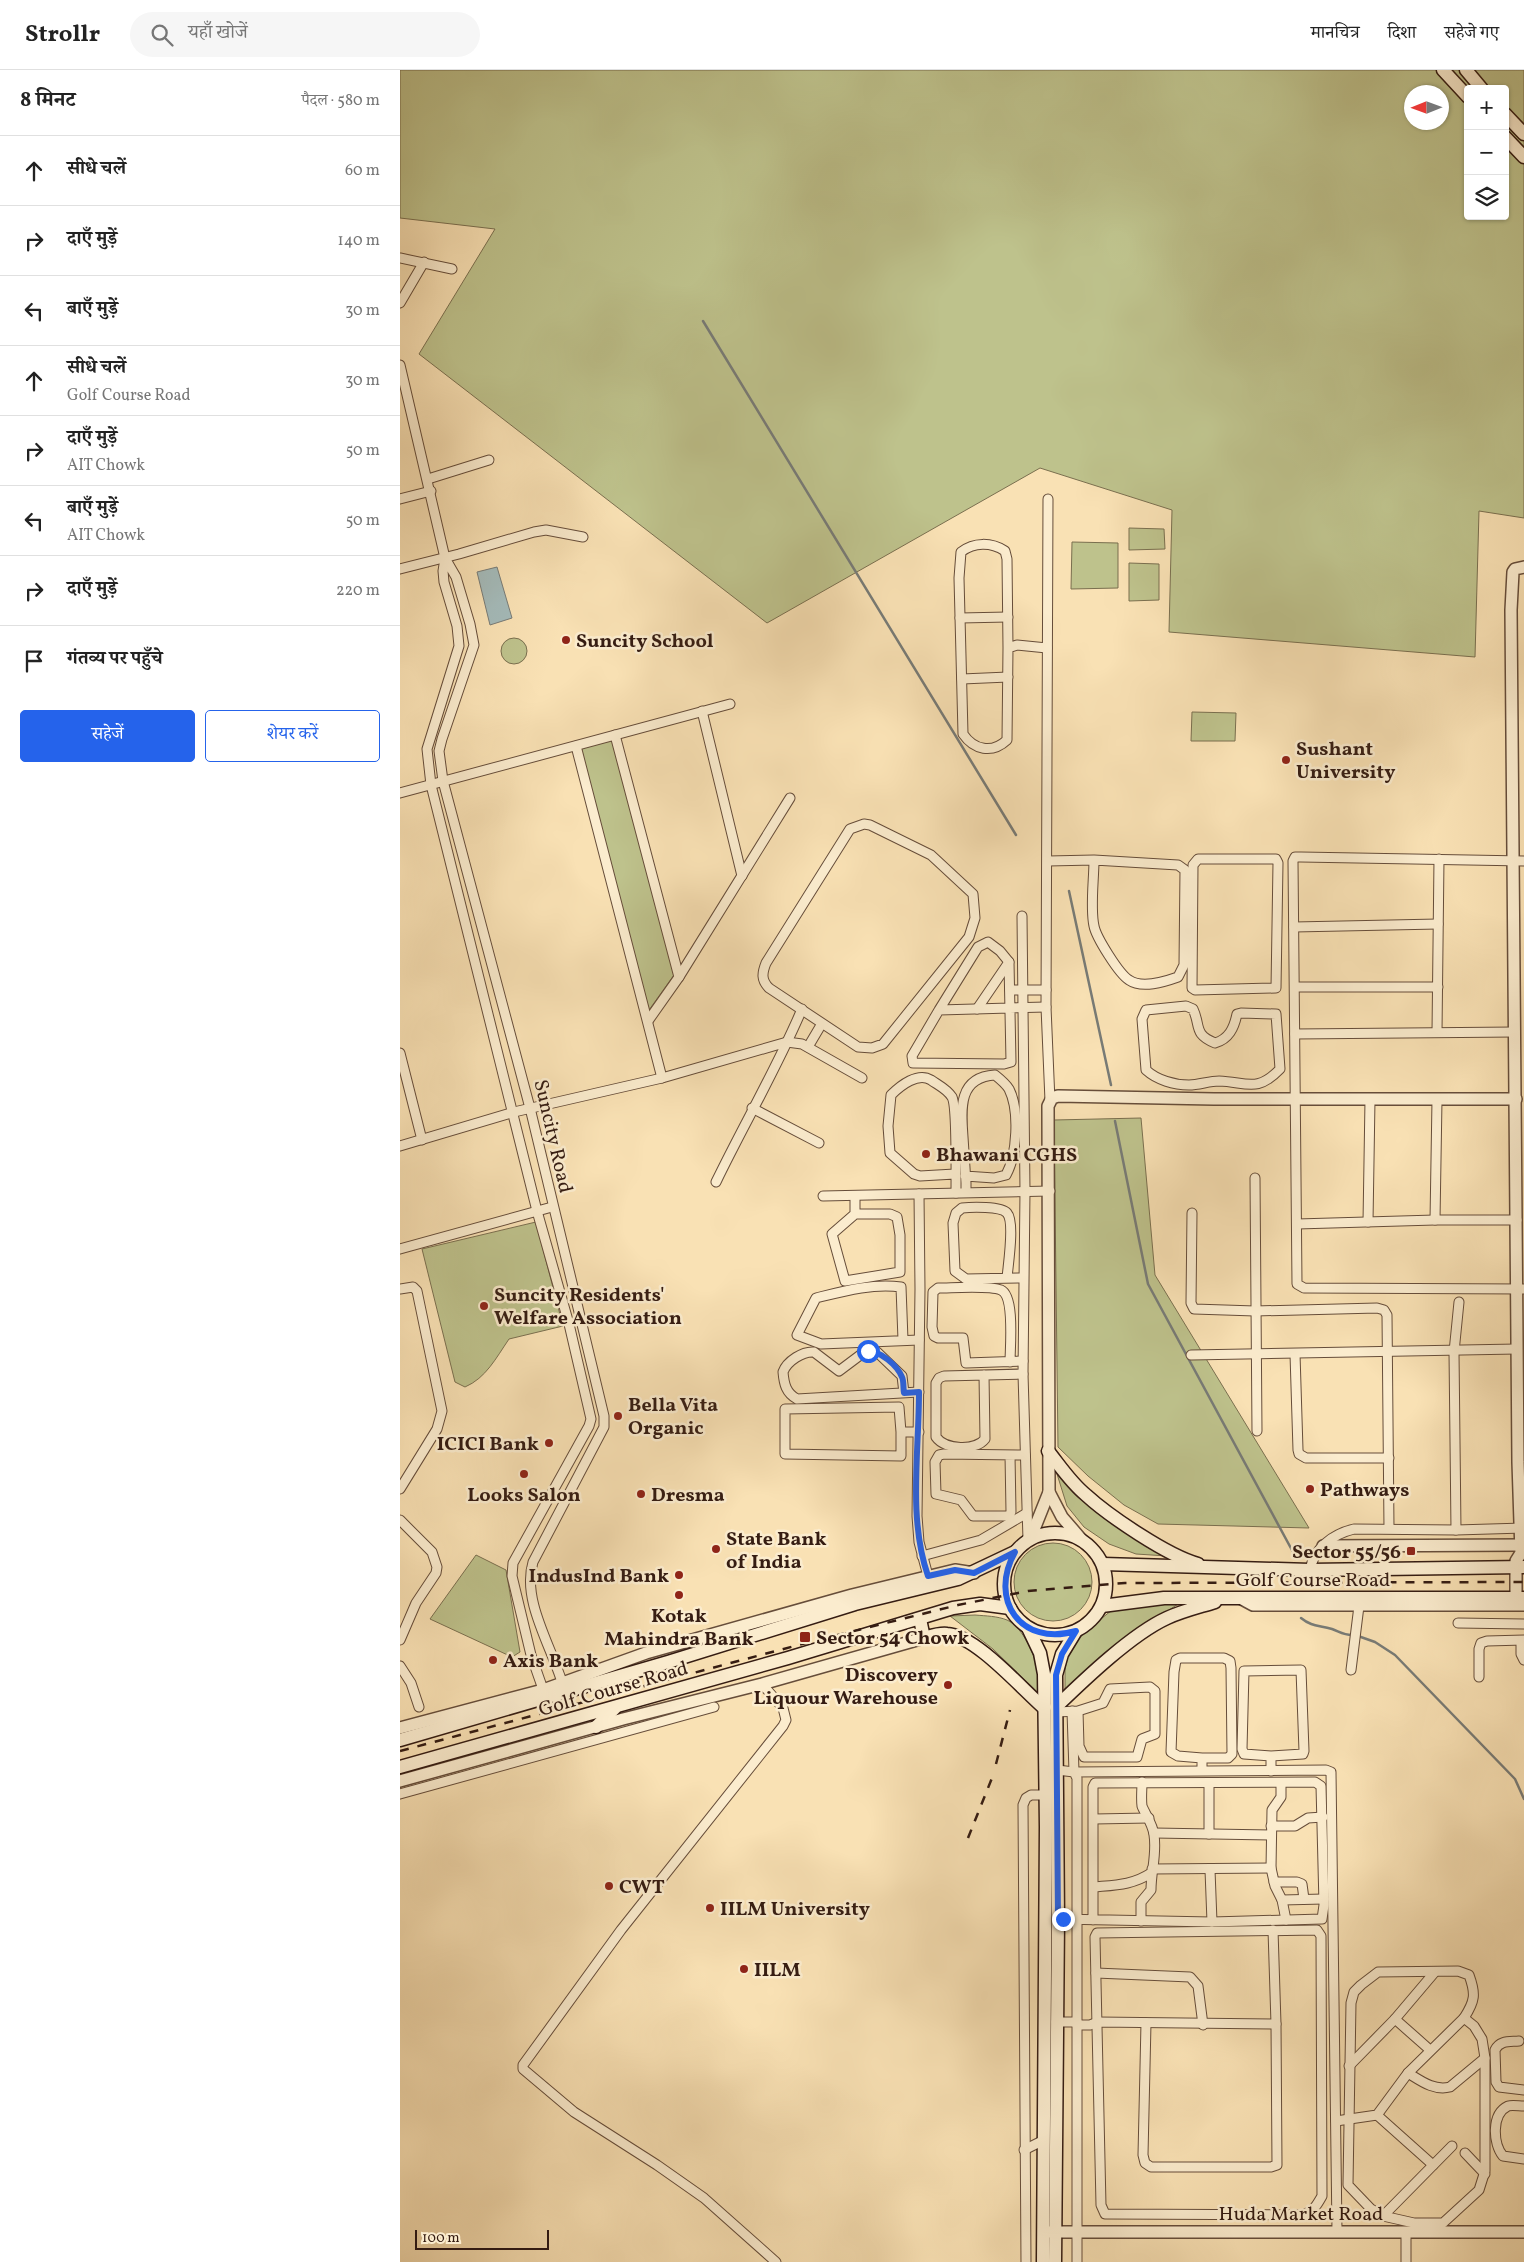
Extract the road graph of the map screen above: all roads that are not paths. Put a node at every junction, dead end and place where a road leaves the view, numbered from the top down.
1 (1443, 70) edge
2 (1466, 70) edge
3 (1479, 85) edge
4 (1464, 93) edge
5 (1509, 118) edge
6 (1524, 134) edge
7 (1509, 141) edge
8 (1524, 157) edge
9 (400, 258) edge
10 (424, 262) junction
11 (452, 268) dead end
12 (400, 303) edge
13 (400, 365) edge
14 (488, 460) dead end
15 (428, 479) junction
16 (430, 491) junction
17 (400, 499) edge
18 (1048, 500) dead end
19 (583, 537) dead end
20 (445, 558) junction
21 (1524, 567) edge
22 (400, 569) edge
23 (1008, 617) junction
24 (960, 618) junction
25 (1008, 648) junction
26 (1047, 648) junction
27 (1008, 677) junction
28 (962, 679) junction
29 (730, 704) dead end
30 (702, 712) junction
31 (616, 735) junction
32 (576, 746) junction
33 (444, 781) junction
34 (431, 784) junction
35 (400, 793) edge
36 (790, 798) dead end
37 (1439, 858) junction
38 (1094, 860) junction
39 (1048, 861) junction
40 (1519, 861) edge
41 (742, 876) junction
42 (1022, 916) dead end
43 (1277, 917) junction
44 (1438, 924) junction
45 (1294, 925) junction
46 (1277, 931) junction
47 (1519, 951) edge
48 (1009, 962) junction
49 (679, 977) junction
50 (1295, 987) junction
51 (1438, 987) junction
52 (1010, 990) junction
53 (1024, 990) junction
54 (1046, 990) junction
55 (1046, 1007) junction
56 (1011, 1008) junction
57 (1024, 1008) junction
58 (802, 1009) junction
59 (977, 1009) junction
60 (939, 1010) junction
61 (648, 1021) junction
62 (821, 1025) junction
63 (1437, 1032) junction
64 (1515, 1032) junction
65 (1295, 1034) junction
66 (788, 1042) junction
67 (808, 1047) junction
68 (400, 1053) edge
69 (662, 1078) junction
70 (862, 1078) dead end
71 (1220, 1081) junction
72 (1208, 1082) junction
73 (1296, 1098) junction
74 (1215, 1099) junction
75 (1516, 1099) junction
76 (1370, 1100) junction
77 (1437, 1100) junction
78 (1050, 1101) junction
79 (530, 1108) junction
80 (752, 1108) junction
81 (514, 1112) junction
82 (1520, 1121) edge
83 (422, 1140) junction
84 (819, 1143) dead end
85 (400, 1146) edge
86 (955, 1174) junction
87 (966, 1176) junction
88 (1255, 1178) dead end
89 (716, 1182) dead end
90 (1025, 1191) junction
91 (1050, 1191) junction
92 (966, 1192) junction
93 (956, 1193) junction
94 (919, 1194) junction
95 (823, 1196) dead end
96 (856, 1196) junction
97 (552, 1207) junction
98 (537, 1211) junction
99 (1192, 1213) dead end
100 (855, 1214) junction
101 (1435, 1220) junction
102 (1516, 1220) junction
103 (1368, 1222) junction
104 (1297, 1224) junction
105 (400, 1249) edge
106 (1007, 1278) junction
107 (1023, 1278) junction
108 (400, 1288) edge
109 (1520, 1290) edge
110 (1459, 1302) dead end
111 (1255, 1311) junction
112 (903, 1340) junction
113 (919, 1340) junction
114 (1517, 1349) junction
115 (1454, 1352) junction
116 (1388, 1353) junction
117 (1295, 1354) junction
118 (1191, 1355) dead end
119 (1256, 1355) junction
120 (1023, 1361) junction
121 (1010, 1362) junction
122 (1521, 1362) edge
123 (1023, 1374) junction
124 (984, 1375) junction
125 (919, 1392) junction
126 (904, 1393) junction
127 (1257, 1431) dead end
128 (901, 1432) junction
129 (919, 1432) junction
130 (1048, 1451) junction
131 (1010, 1455) junction
132 (1025, 1455) junction
133 (1389, 1458) junction
134 (400, 1488) edge
135 (1049, 1492) junction
136 (1027, 1513) junction
137 (400, 1520) edge
138 (1389, 1528) junction
139 (1522, 1528) edge
140 (1456, 1530) junction
141 (1029, 1539) junction
142 (1081, 1539) junction
143 (1323, 1546) junction
144 (1015, 1552) junction
145 (922, 1556) junction
146 (1522, 1556) edge
147 (1103, 1564) junction
148 (1208, 1568) junction
149 (1310, 1570) junction
150 (974, 1573) junction
151 (928, 1576) junction
152 (1226, 1598) junction
153 (1521, 1600) edge
154 (1359, 1601) junction
155 (1102, 1606) junction
156 (1010, 1608) junction
157 (920, 1620) junction
158 (1458, 1623) dead end
159 (1524, 1624) edge
160 (1028, 1628) junction
161 (1076, 1631) junction
162 (924, 1638) junction
163 (400, 1640) edge
164 (1522, 1640) edge
165 (1524, 1660) edge
166 (400, 1666) edge
167 (1350, 1670) dead end
168 (1479, 1677) dead end
169 (762, 1684) junction
170 (564, 1688) junction
171 (545, 1694) junction
172 (616, 1706) junction
173 (419, 1707) dead end
174 (714, 1707) dead end
175 (1052, 1709) junction
176 (1075, 1711) junction
177 (596, 1727) junction
178 (400, 1728) edge
179 (400, 1740) edge
180 (1271, 1756) junction
181 (1202, 1758) junction
182 (400, 1767) edge
183 (1057, 1770) junction
184 (1202, 1770) junction
185 (1271, 1771) junction
186 (1074, 1772) junction
187 (400, 1781) edge
188 (1142, 1782) junction
189 (1281, 1783) junction
190 (1209, 1784) junction
191 (400, 1794) edge
192 (1046, 1795) junction
193 (1323, 1817) junction
194 (1149, 1818) junction
195 (1094, 1819) junction
196 (1271, 1830) junction
197 (1154, 1833) junction
198 (1209, 1834) junction
199 (1271, 1868) junction
200 (1210, 1870) junction
201 (1152, 1871) junction
202 (1274, 1882) junction
203 (1094, 1886) junction
204 (1304, 1899) junction
205 (1324, 1899) junction
206 (1282, 1900) junction
207 (1058, 1919) junction
208 (1077, 1919) junction
209 (1093, 1920) junction
210 (1286, 1920) junction
211 (1141, 1921) junction
212 (1212, 1922) junction
213 (1273, 1930) junction
214 (1096, 1973) junction
215 (1434, 1973) junction
216 (1464, 2018) junction
217 (1395, 2019) junction
218 (1056, 2022) junction
219 (1077, 2022) junction
220 (1098, 2022) junction
221 (1146, 2023) junction
222 (1276, 2024) junction
223 (1202, 2025) junction
224 (1519, 2042) dead end
225 (1430, 2050) junction
226 (1485, 2058) junction
227 (1349, 2066) junction
228 (1408, 2073) junction
229 (1524, 2090) edge
230 (1524, 2106) edge
231 (1377, 2115) junction
232 (1336, 2118) junction
233 (1350, 2118) junction
234 (1044, 2140) junction
235 (1452, 2146) dead end
236 (1024, 2150) junction
237 (1465, 2153) dead end
238 (1524, 2159) edge
239 (1433, 2165) junction
240 (1485, 2174) junction
241 (1383, 2216) junction
242 (1077, 2231) junction
243 (1337, 2231) junction
244 (1049, 2232) junction
245 (1406, 2232) junction
246 (1524, 2232) edge
247 (776, 2262) edge
248 (1026, 2262) edge
249 (1043, 2262) edge
250 (1055, 2262) edge
251 (1077, 2262) edge
252 (1406, 2262) edge

1 - 4 main road
2 - 3 main road
5 - 6 main road
7 - 8 main road
9 - 10 street
10 - 11 street
10 - 12 street
13 - 15 street
14 - 15 street
15 - 16 street
16 - 17 street
16 - 20 street
18 - 26 street
19 - 20 street
20 - 22 street
20 - 33 street, Suncity Road
20 - 34 street
21 - 40 street
23 - 24 street
23 - 24 street
23 - 25 street
24 - 28 street
25 - 26 street
25 - 27 street
26 - 39 street
27 - 28 street
27 - 28 street
29 - 30 street
30 - 31 street
30 - 41 street
31 - 32 street
31 - 49 street
32 - 33 street
32 - 61 street
33 - 34 street
33 - 79 street, Suncity Road
34 - 35 street
34 - 81 street
36 - 41 street
37 - 40 street
37 - 44 street
37 - 45 street
38 - 38 street
38 - 39 street
39 - 54 street
40 - 47 street
41 - 49 street
42 - 53 street
43 - 45 street
43 - 46 street
43 - 46 street
44 - 45 street
44 - 51 street
45 - 46 street
45 - 50 street
47 - 64 street
48 - 52 street
48 - 59 street
48 - 60 street
49 - 61 street
50 - 51 street
50 - 65 street
51 - 63 street
52 - 53 street
52 - 56 street
53 - 54 street
53 - 57 street
54 - 55 street
55 - 57 street
55 - 78 street
56 - 57 street
56 - 59 street
56 - 60 street
57 - 90 street
58 - 62 street
58 - 62 street
58 - 66 street
59 - 60 street
61 - 69 street
62 - 67 street
63 - 64 street
63 - 65 street
64 - 75 street
65 - 73 street
66 - 67 street
66 - 69 street
66 - 80 street
67 - 70 street
68 - 83 street
69 - 79 street
71 - 72 street
71 - 72 street
71 - 74 street
72 - 74 street
73 - 74 street
73 - 76 street
73 - 104 street
74 - 78 street
75 - 77 street
75 - 82 street
76 - 77 street
76 - 103 street
77 - 101 street
78 - 91 street
79 - 81 street
79 - 97 street, Suncity Road
80 - 84 street
80 - 89 street
81 - 83 street
81 - 98 street
82 - 102 street
83 - 85 street
86 - 86 street
86 - 93 street
87 - 87 street
87 - 92 street
88 - 111 street
90 - 91 street
90 - 92 street
90 - 107 street
91 - 130 street
92 - 93 street
93 - 94 street
94 - 96 street
94 - 113 street
95 - 96 street
96 - 100 street
97 - 98 street
97 - 170 street, Suncity Road
98 - 105 street
98 - 171 street
99 - 111 street
100 - 100 street
101 - 102 street
101 - 103 street
102 - 109 street
103 - 104 street
104 - 109 street
106 - 106 street
106 - 107 street
107 - 120 street
108 - 134 street
109 - 114 street
110 - 115 street
111 - 116 street
111 - 119 street
112 - 112 street
112 - 113 street
113 - 125 street
114 - 115 street
114 - 122 street
115 - 116 street
115 - 140 street
116 - 117 street
116 - 133 street
117 - 119 street
117 - 133 street
118 - 119 street
119 - 127 street
120 - 121 street
120 - 123 street
121 - 121 street
122 - 139 street
123 - 124 street
123 - 132 street
124 - 124 street
125 - 126 street
125 - 129 street
126 - 126 street
128 - 128 street
128 - 129 street
129 - 145 street
130 - 135 street
130 - 148 main road
131 - 131 street
131 - 132 street
132 - 136 street
133 - 138 street
135 - 141 street
135 - 142 street
136 - 141 street
136 - 145 street
137 - 163 street
138 - 140 street
138 - 143 street
139 - 140 street
139 - 146 street
141 - 142 main road
141 - 144 main road
142 - 147 main road
143 - 146 street
143 - 149 street
144 - 150 main road, Golf Course Road
144 - 156 main road
145 - 151 street
146 - 149 main road, Golf Course Road
146 - 153 street
147 - 148 main road, Golf Course Road
147 - 155 main road
148 - 149 main road, Golf Course Road
150 - 151 street
150 - 170 main road, Golf Course Road
151 - 170 street
152 - 154 main road, Golf Course Road
152 - 155 main road, Golf Course Road
152 - 175 main road
153 - 154 main road, Golf Course Road
154 - 167 street
155 - 161 main road
156 - 157 main road, Golf Course Road
156 - 160 main road
157 - 162 main road
157 - 172 main road, Golf Course Road
158 - 159 street
160 - 161 main road
160 - 175 main road
161 - 175 main road
162 - 169 street
162 - 175 main road
164 - 165 street
164 - 168 street
166 - 173 street
169 - 177 street
169 - 247 street
170 - 171 main road, Golf Course Road
171 - 178 street
171 - 179 main road, Golf Course Road
172 - 177 main road
172 - 182 main road, Golf Course Road
174 - 191 street
175 - 176 street
175 - 183 main road
175 - 192 main road
176 - 176 street
176 - 186 street
177 - 187 street
180 - 180 street
180 - 185 street
181 - 181 street
181 - 184 street
183 - 186 street
183 - 207 main road
184 - 185 street
184 - 186 street
185 - 232 street
186 - 208 street
188 - 190 street
188 - 194 street
188 - 195 street
189 - 190 street
189 - 193 street
189 - 196 street
190 - 198 street
192 - 234 main road
192 - 236 street
193 - 196 street
193 - 205 street
194 - 195 street
194 - 197 street
195 - 203 street
196 - 198 street
196 - 199 street
197 - 198 street
197 - 201 street
199 - 200 street
199 - 202 street
200 - 201 street
200 - 212 street
201 - 203 street
201 - 211 street
202 - 204 street
202 - 206 street
203 - 209 street
204 - 205 street
204 - 206 street
205 - 210 street
206 - 210 street
207 - 208 street
207 - 218 main road
208 - 209 street
208 - 219 street
209 - 211 street
210 - 212 street
211 - 212 street
213 - 214 street
213 - 220 street
213 - 222 street
214 - 220 street
214 - 223 street
215 - 216 street
215 - 217 street
215 - 227 street
216 - 225 street
216 - 226 street
217 - 225 street
217 - 227 street
218 - 219 street
218 - 244 main road
219 - 220 street
219 - 242 street
220 - 221 street
221 - 222 street
221 - 223 street
222 - 223 street
224 - 229 street
225 - 228 street
226 - 228 street
226 - 240 street
227 - 233 street
228 - 231 street
230 - 238 street
231 - 233 street
231 - 239 street
232 - 233 street
232 - 243 street
233 - 241 street
234 - 236 street
234 - 244 main road
235 - 239 street
236 - 248 street
237 - 240 street
239 - 241 street
240 - 241 street
242 - 243 street, Huda Market Road
242 - 244 street, Huda Market Road
242 - 251 street
243 - 245 street, Huda Market Road
244 - 249 main road
244 - 250 main road
245 - 246 street, Huda Market Road
245 - 252 street

